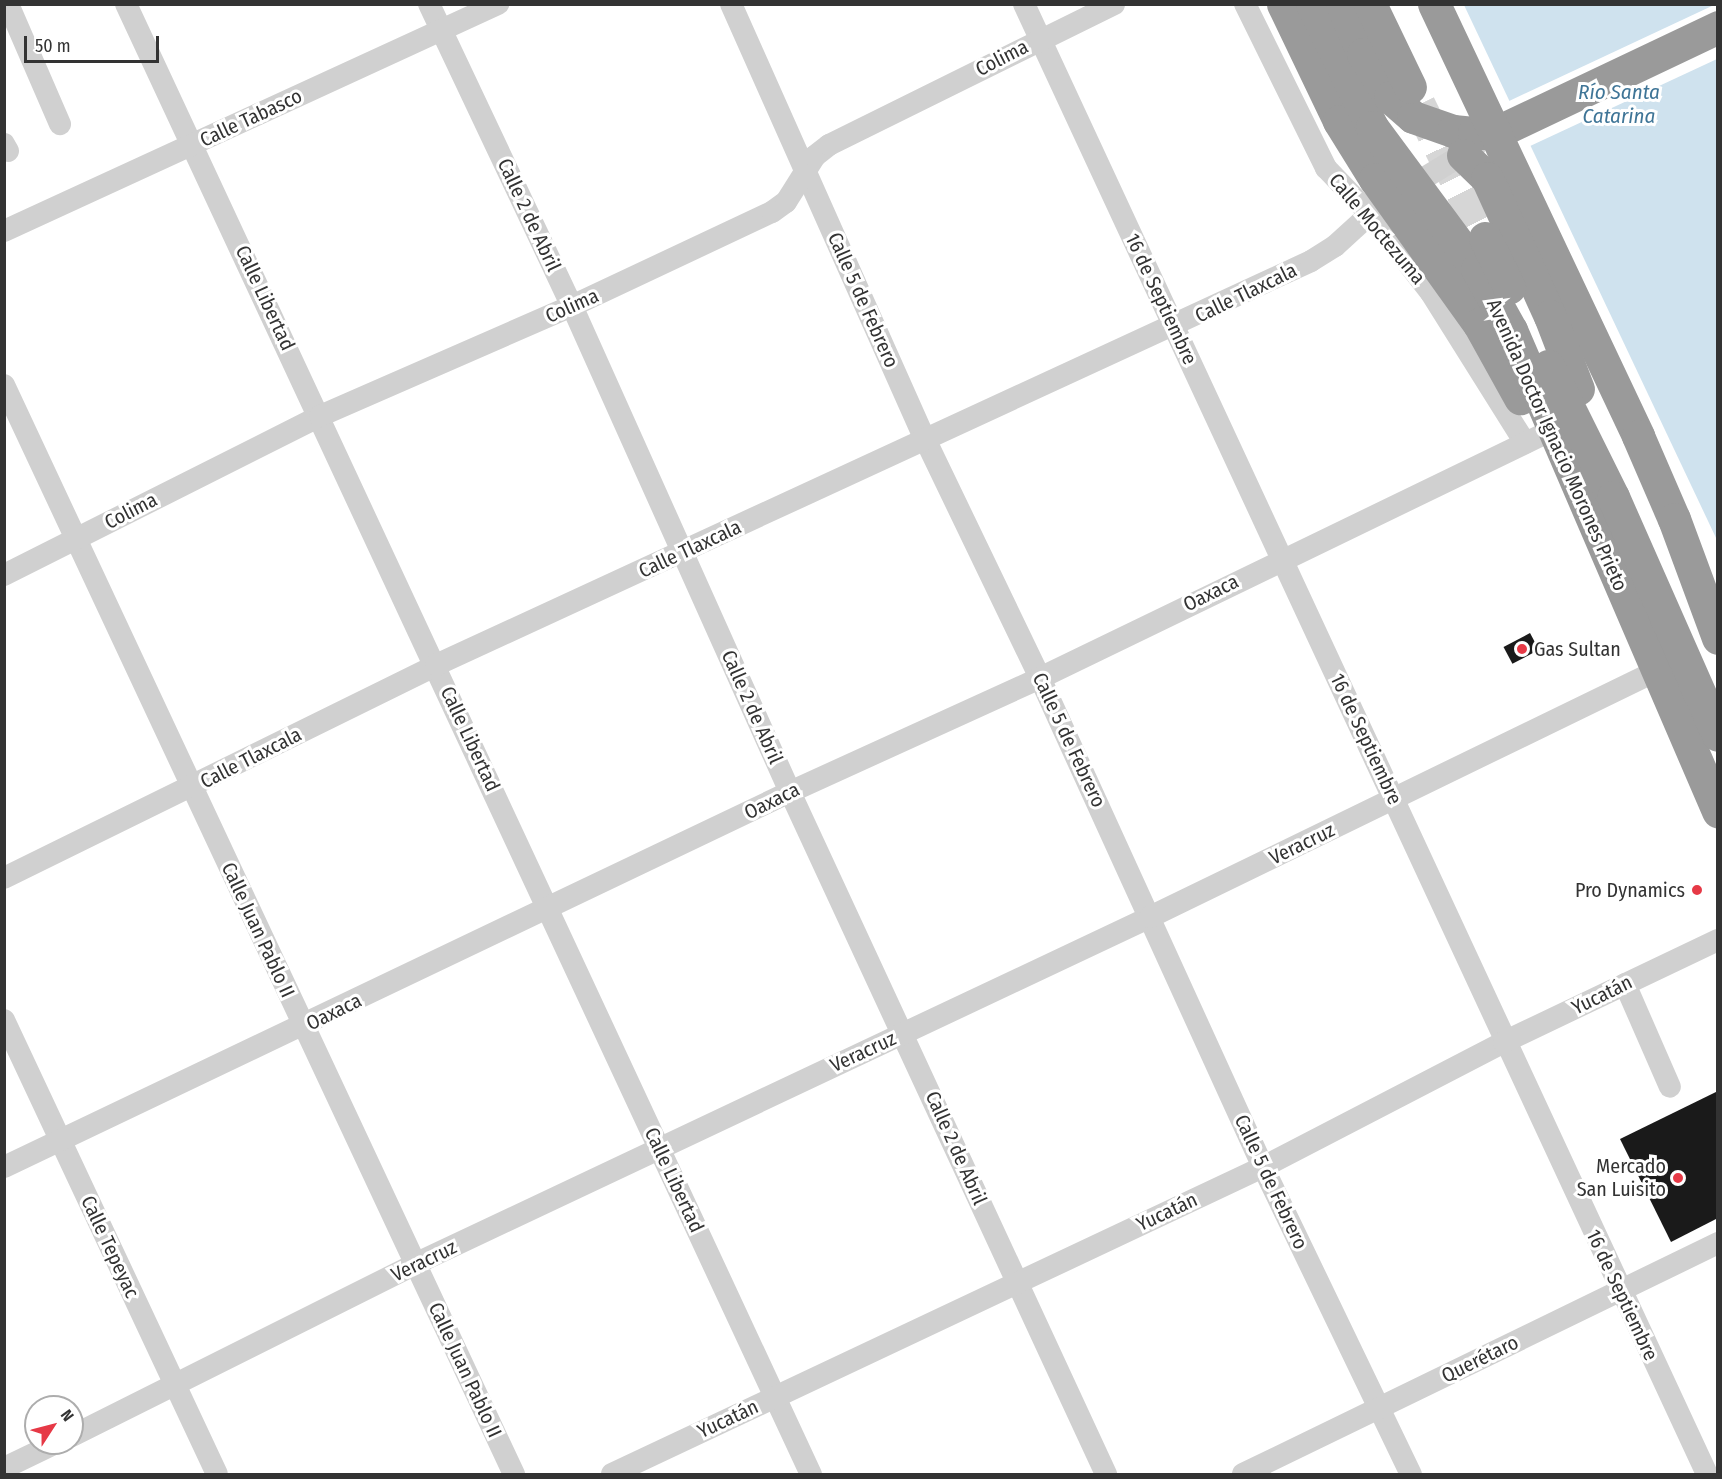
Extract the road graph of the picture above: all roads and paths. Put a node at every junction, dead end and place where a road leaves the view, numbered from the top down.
1 (8, 4) edge
2 (126, 4) edge
3 (429, 4) edge
4 (498, 4) edge
5 (731, 4) edge
6 (1024, 4) edge
7 (1114, 4) edge
8 (1245, 4) edge
9 (1283, 4) edge
10 (1312, 4) edge
11 (1342, 4) edge
12 (1370, 4) edge
13 (1434, 4) edge
14 (1718, 27) edge
15 (441, 31) junction
16 (1040, 39) junction
17 (1718, 48) edge
18 (1410, 87) tunnel mouth
19 (60, 124) dead end
20 (1495, 133) junction
21 (193, 145) junction
22 (1463, 155) junction
23 (805, 170) junction
24 (1487, 178) junction
25 (1375, 209) junction
26 (4, 231) edge
27 (1485, 238) tunnel mouth
28 (572, 306) junction
29 (1174, 327) junction
30 (4, 385) edge
31 (320, 416) junction
32 (1533, 440) junction
33 (926, 441) junction
34 (1568, 466) junction
35 (1610, 491) junction
36 (76, 539) junction
37 (683, 552) junction
38 (1280, 559) junction
39 (4, 575) edge
40 (1718, 638) edge
41 (436, 665) junction
42 (1656, 671) junction
43 (1040, 678) junction
44 (1718, 735) edge
45 (192, 787) junction
46 (790, 792) junction
47 (1395, 799) junction
48 (1718, 810) edge
49 (4, 878) edge
50 (549, 909) junction
51 (1150, 917) junction
52 (1718, 940) edge
53 (1625, 984) junction
54 (4, 1020) edge
55 (303, 1026) junction
56 (903, 1033) junction
57 (1504, 1042) junction
58 (1670, 1087) dead end
59 (60, 1142) junction
60 (660, 1148) junction
61 (4, 1167) edge
62 (1263, 1167) junction
63 (1718, 1243) edge
64 (415, 1264) junction
65 (1017, 1283) junction
66 (1620, 1291) junction
67 (176, 1386) junction
68 (774, 1397) junction
69 (1380, 1408) junction
70 (84, 1430) edge
71 (31, 1455) edge
72 (4, 1468) edge
73 (217, 1474) edge
74 (514, 1474) edge
75 (612, 1474) edge
76 (811, 1474) edge
77 (1106, 1474) edge
78 (1243, 1474) edge
79 (1411, 1474) edge
80 (1707, 1474) edge

1 - 19 street
2 - 21 street, Calle Libertad
3 - 15 street, Calle 2 de Abril
4 - 15 street, Calle Tabasco
5 - 23 street, Calle 5 de Febrero
6 - 16 street, 16 de Septiembre
7 - 16 street, Colima
8 - 25 street, Calle Moctezuma
9 - 32 highway
10 - 34 highway, Avenida Doctor Ignacio Morones Prieto
11 - 20 highway
12 - 18 highway
13 - 40 highway
14 - 20 highway
15 - 21 street, Calle Tabasco
15 - 28 street, Calle 2 de Abril
16 - 23 street, Colima
16 - 29 street, 16 de Septiembre
17 - 24 highway
20 - 22 street, Calle Tlaxcala
21 - 26 street, Calle Tabasco
21 - 31 street, Calle Libertad
22 - 24 highway
22 - 25 street, Calle Tlaxcala
23 - 28 street, Colima
23 - 33 street, Calle 5 de Febrero
24 - 35 highway
25 - 29 street, Calle Tlaxcala
25 - 32 street, Calle Moctezuma
27 - 35 highway
28 - 31 street, Colima
28 - 37 street, Calle 2 de Abril
29 - 33 street, Calle Tlaxcala
29 - 38 street, 16 de Septiembre
30 - 36 street, Calle Juan Pablo II
31 - 36 street, Colima
31 - 41 street, Calle Libertad
32 - 34 highway
32 - 38 street, Oaxaca
33 - 37 street, Calle Tlaxcala
33 - 43 street, Calle 5 de Febrero
34 - 42 highway, Avenida Doctor Ignacio Morones Prieto
35 - 44 highway
36 - 39 street, Colima
36 - 45 street, Calle Juan Pablo II
37 - 41 street, Calle Tlaxcala
37 - 46 street, Calle 2 de Abril
38 - 43 street, Oaxaca
38 - 47 street, 16 de Septiembre
41 - 45 street, Calle Tlaxcala
41 - 50 street, Calle Libertad
42 - 47 street, Veracruz
42 - 48 highway, Avenida Doctor Ignacio Morones Prieto
43 - 46 street, Oaxaca
43 - 51 street, Calle 5 de Febrero
45 - 49 street, Calle Tlaxcala
45 - 55 street, Calle Juan Pablo II
46 - 50 street, Oaxaca
46 - 56 street, Calle 2 de Abril
47 - 51 street, Veracruz
47 - 57 street, 16 de Septiembre
50 - 55 street, Oaxaca
50 - 60 street, Calle Libertad
51 - 56 street, Veracruz
51 - 62 street, Calle 5 de Febrero
52 - 53 street, Yucatán
53 - 57 street, Yucatán
53 - 58 street
54 - 59 street, Calle Tepeyac
55 - 59 street, Oaxaca
55 - 64 street, Calle Juan Pablo II
56 - 60 street, Veracruz
56 - 65 street, Calle 2 de Abril
57 - 62 street, Yucatán
57 - 66 street, 16 de Septiembre
59 - 61 street, Oaxaca
59 - 67 street, Calle Tepeyac
60 - 64 street, Veracruz
60 - 68 street, Calle Libertad
62 - 65 street, Yucatán
62 - 69 street, Calle 5 de Febrero
63 - 66 street, Querétaro
64 - 67 street, Veracruz
64 - 74 street, Calle Juan Pablo II
65 - 68 street, Yucatán
65 - 77 street, Calle 2 de Abril
66 - 69 street, Querétaro
66 - 80 street, 16 de Septiembre
67 - 70 street, Veracruz
67 - 73 street, Calle Tepeyac
68 - 75 street, Yucatán
68 - 76 street, Calle Libertad
69 - 78 street, Querétaro
69 - 79 street, Calle 5 de Febrero
71 - 72 street

